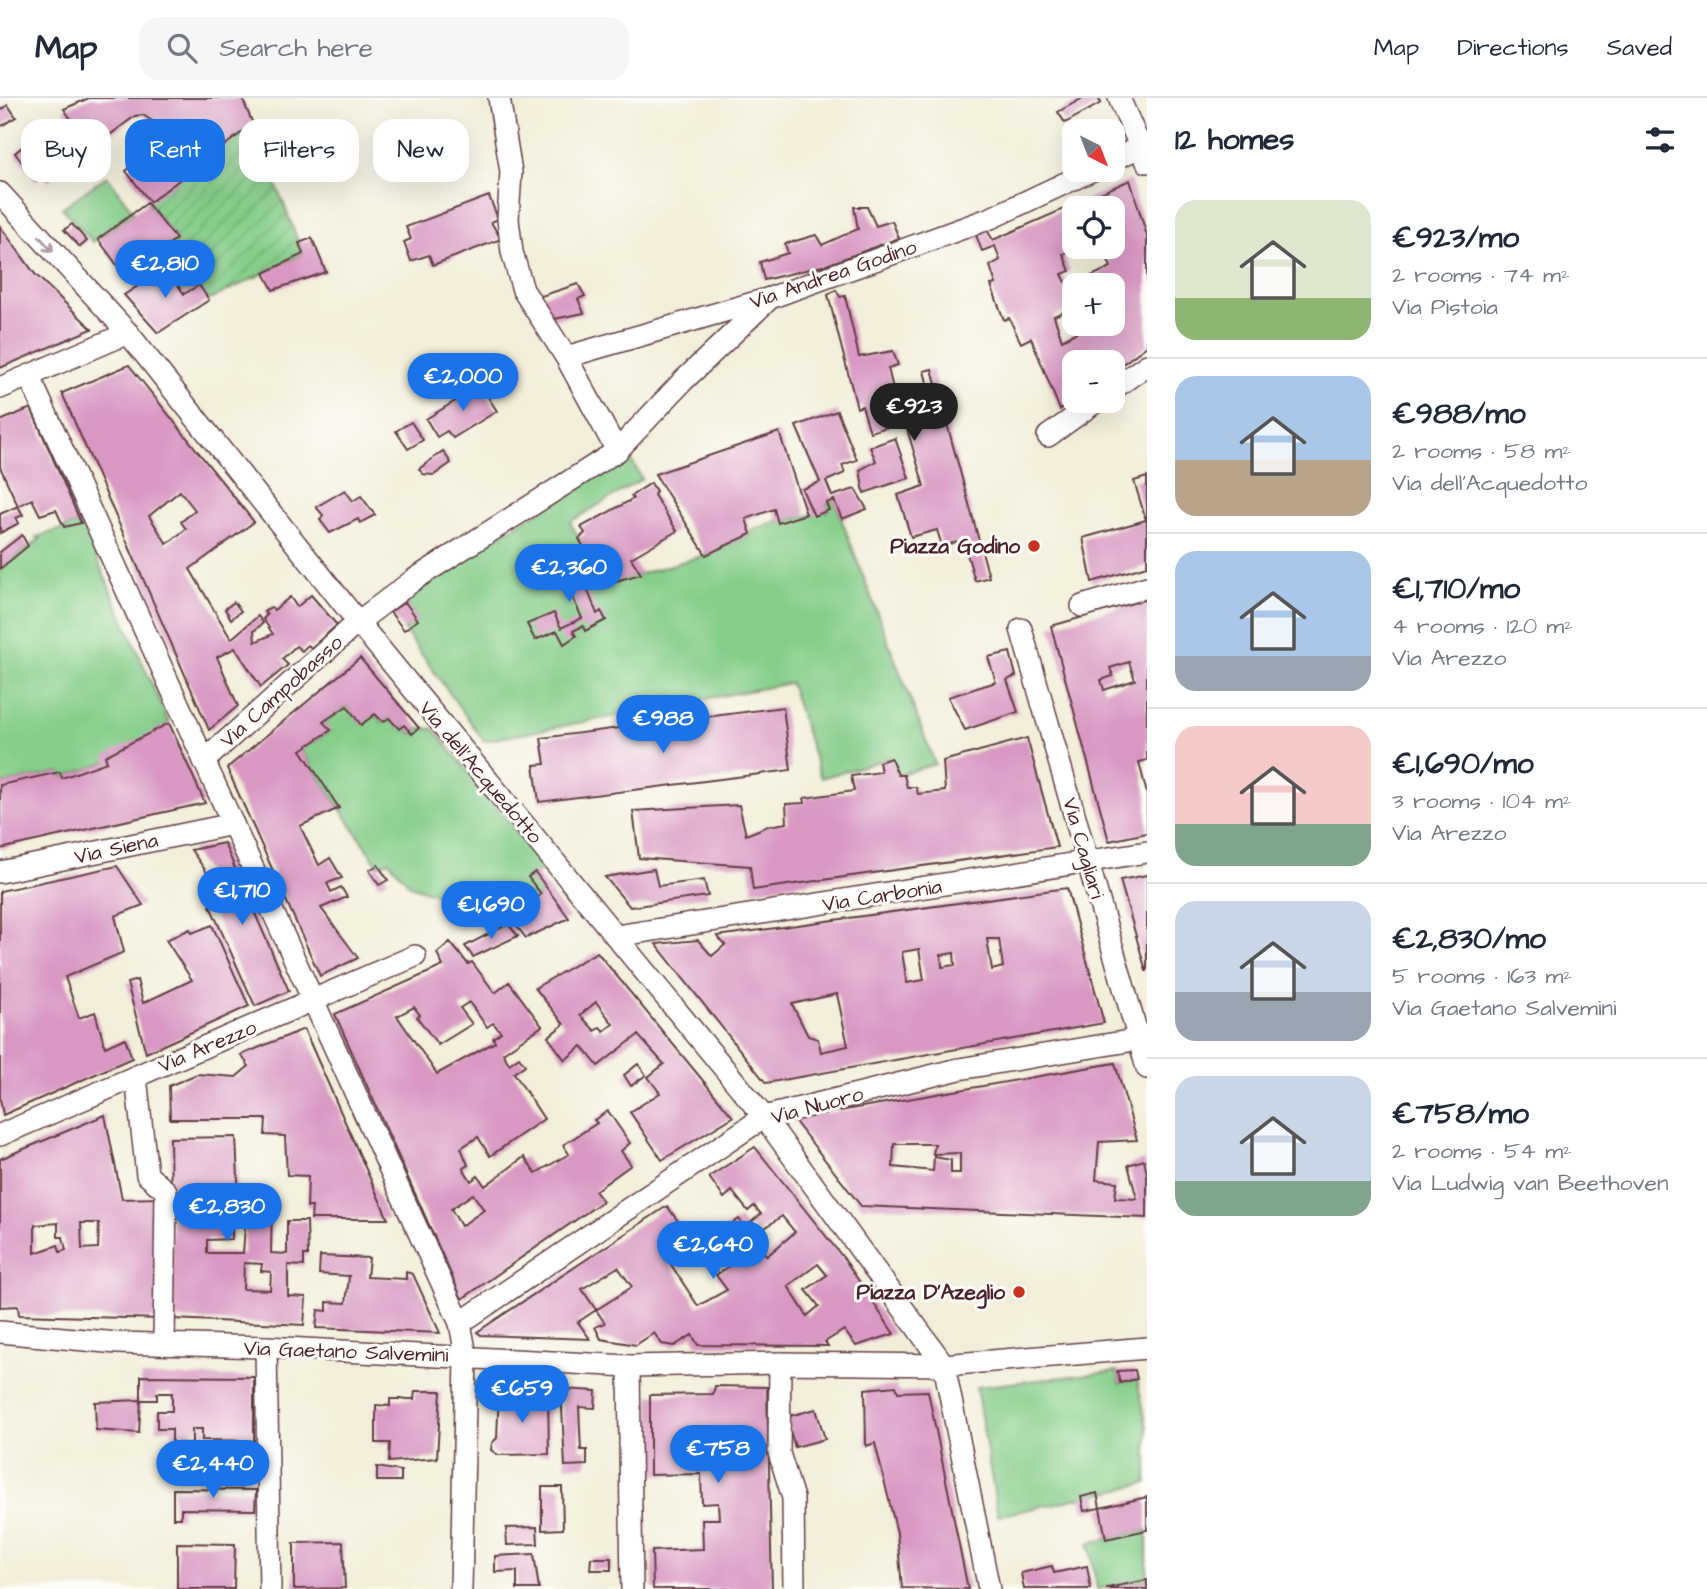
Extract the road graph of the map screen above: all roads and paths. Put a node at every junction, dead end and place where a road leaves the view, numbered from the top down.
1 (499, 98) edge
2 (1119, 98) edge
3 (1145, 150) edge
4 (1125, 156) edge
5 (1068, 182) edge
6 (0, 193) edge
7 (771, 298) junction
8 (128, 333) junction
9 (566, 357) junction
10 (1147, 365) edge
11 (29, 376) junction
12 (1125, 381) edge
13 (0, 388) edge
14 (1080, 413) edge
15 (1048, 436) dead end
16 (617, 451) junction
17 (1147, 587) edge
18 (1082, 606) dead end
19 (358, 622) junction
20 (1021, 629) dead end
21 (204, 761) junction
22 (233, 824) junction
23 (1147, 852) edge
24 (1089, 863) junction
25 (0, 872) edge
26 (616, 936) junction
27 (415, 956) dead end
28 (313, 1000) junction
29 (1143, 1039) edge
30 (1147, 1068) edge
31 (136, 1077) junction
32 (764, 1117) junction
33 (0, 1135) edge
34 (460, 1323) junction
35 (0, 1332) edge
36 (164, 1345) junction
37 (266, 1347) junction
38 (1147, 1349) edge
39 (466, 1356) junction
40 (780, 1363) junction
41 (944, 1365) junction
42 (629, 1366) junction
43 (270, 1589) edge
44 (461, 1589) edge
45 (632, 1589) edge
46 (794, 1589) edge
47 (989, 1589) edge

1 - 9 street
2 - 3 street
3 - 4 street
5 - 7 street, Via Andrea Godino
6 -> 8 street, Via dell'Acquedotto
7 - 9 street, Via Andrea Godino
7 - 16 street, Via Campobasso
8 - 11 street
8 - 19 street, Via dell'Acquedotto
9 - 16 street
10 - 12 street
11 - 13 street
11 - 21 street
14 - 15 street
16 - 19 street, Via Campobasso
17 - 18 street
19 - 21 street, Via Campobasso
19 - 26 street, Via dell'Acquedotto
20 - 24 street, Via Cagliari
21 - 22 street
22 - 25 street, Via Siena
22 - 28 street
23 - 24 street, Via Carbonia
24 - 26 street, Via Carbonia
24 - 29 street, Via Cagliari
26 - 32 street, Via dell'Acquedotto
27 - 28 street, Via Arezzo
28 - 31 street, Via Arezzo
28 - 34 street
29 - 30 street, Via Cagliari
29 - 32 street, Via Nuoro
31 - 33 street, Via Arezzo
31 - 36 street
32 - 34 street, Via Nuoro
32 - 41 street, Via dell'Acquedotto
34 - 39 street
35 - 36 street, Via Gaetano Salvemini
36 - 37 street, Via Gaetano Salvemini
37 - 39 street, Via Gaetano Salvemini
37 - 43 street
38 - 41 street
39 - 42 street, Via Gaetano Salvemini
39 - 44 street
40 - 41 street, Via Gaetano Salvemini
40 - 42 street, Via Gaetano Salvemini
40 - 46 street
41 - 47 street
42 - 45 street

